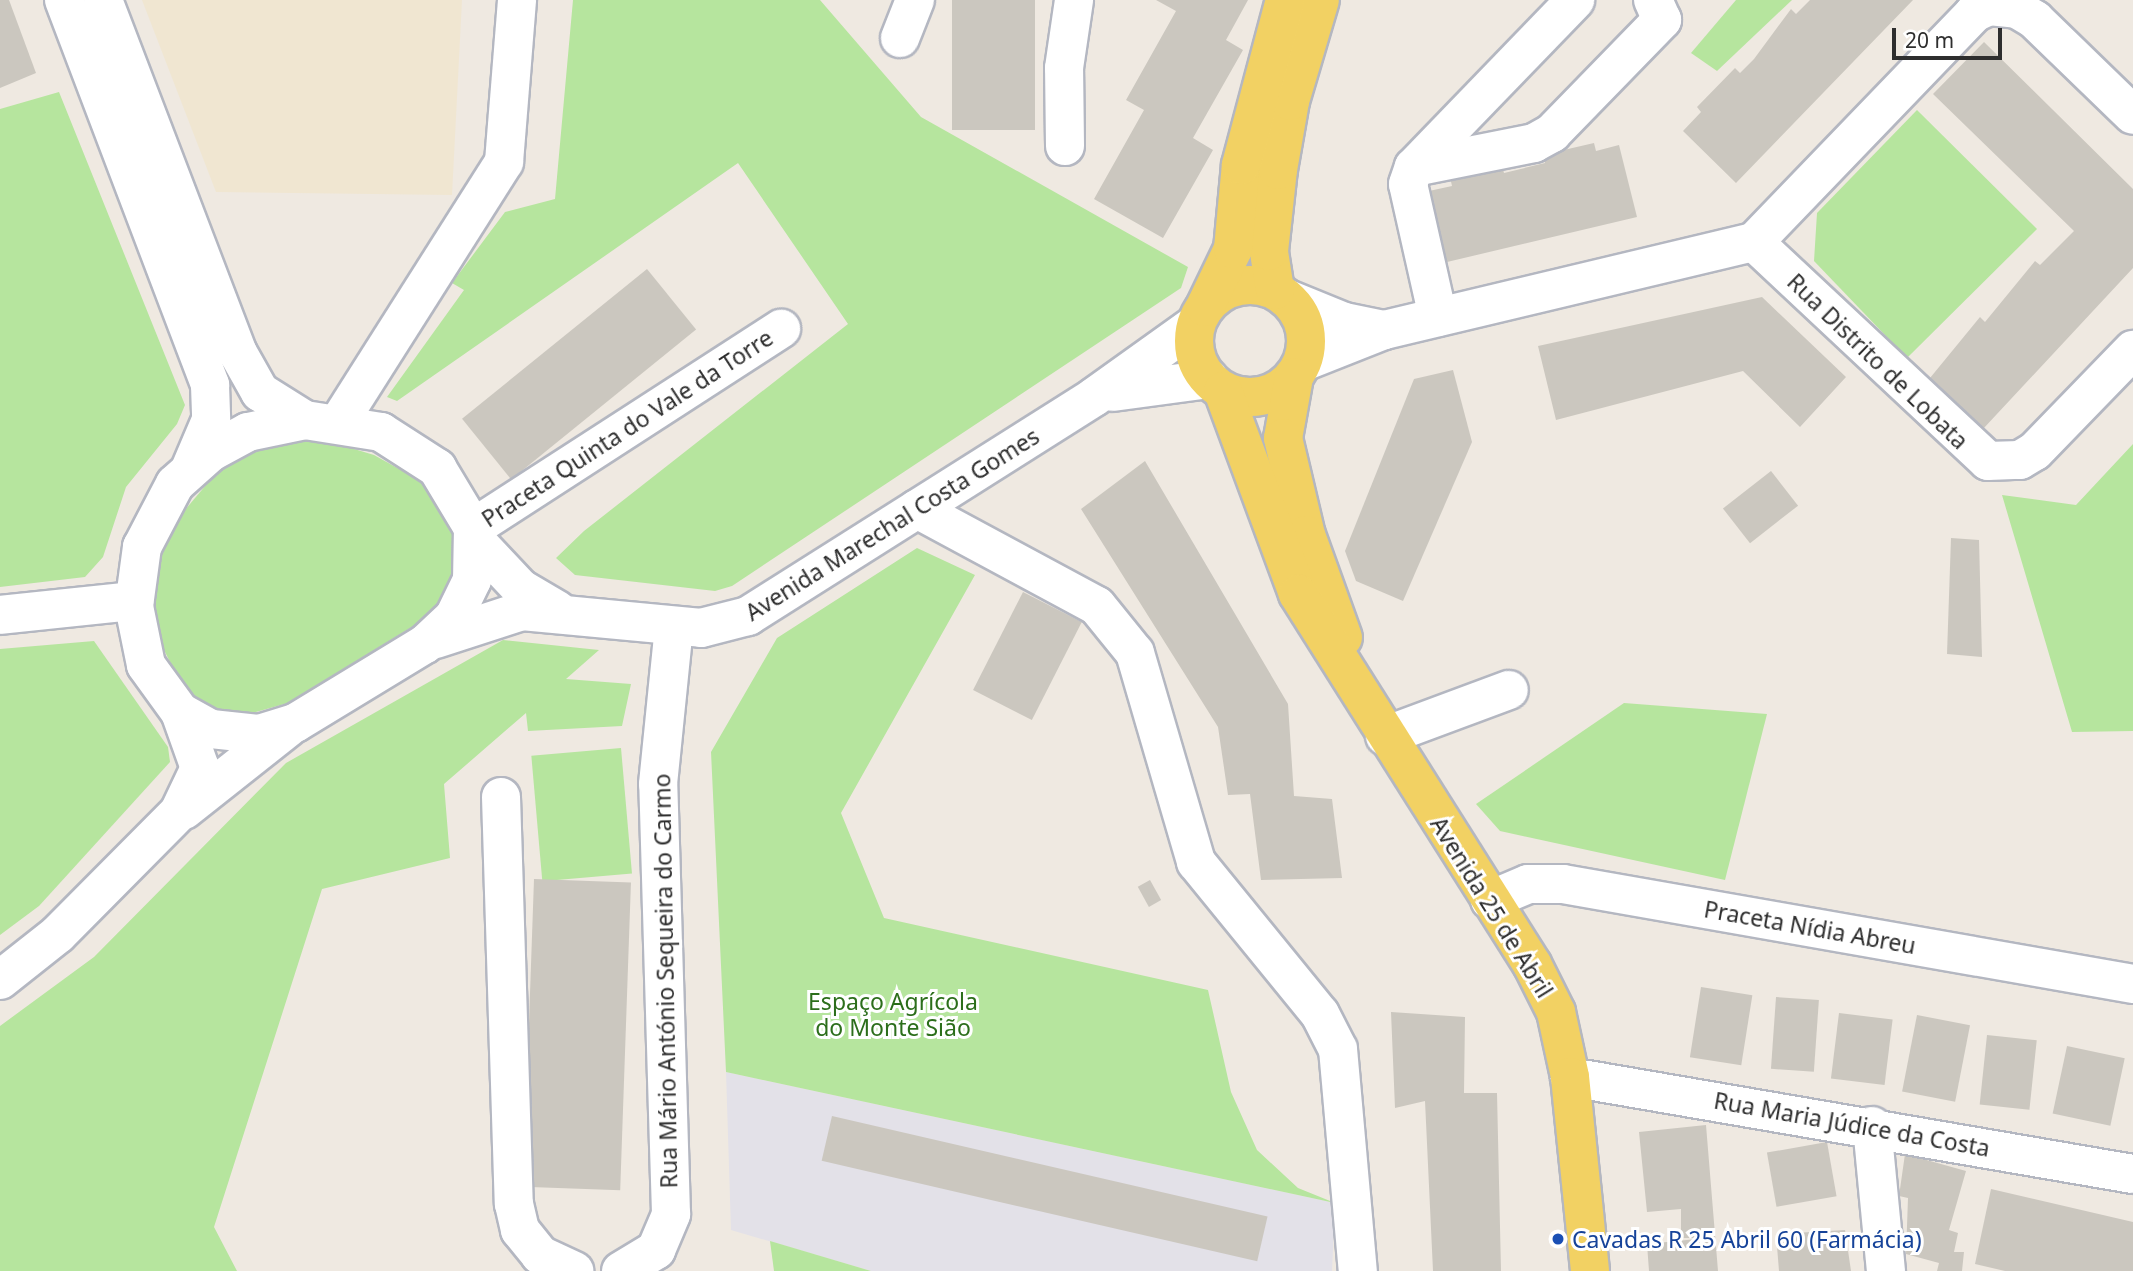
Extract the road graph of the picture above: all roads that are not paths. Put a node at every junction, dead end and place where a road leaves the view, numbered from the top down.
1 (64, 0) edge
2 (103, 0) edge
3 (517, 0) edge
4 (915, 0) edge
5 (1074, 0) edge
6 (1285, 0) edge
7 (1320, 0) edge
8 (1575, 0) edge
9 (1653, 0) edge
10 (900, 38) dead end
11 (2133, 115) edge
12 (1065, 146) dead end
13 (1414, 167) junction
14 (163, 208) junction
15 (1754, 242) junction
16 (1282, 295) junction
17 (1201, 315) junction
18 (1438, 317) junction
19 (781, 329) dead end
20 (1384, 330) junction
21 (2133, 350) edge
22 (1299, 370) junction
23 (1216, 385) junction
24 (1094, 397) junction
25 (322, 421) junction
26 (191, 467) junction
27 (917, 509) junction
28 (474, 534) junction
29 (134, 601) junction
30 (556, 610) junction
31 (0, 615) edge
32 (674, 627) junction
33 (425, 644) junction
34 (1358, 687) junction
35 (1509, 690) dead end
36 (180, 712) junction
37 (295, 723) junction
38 (1385, 736) junction
39 (501, 797) dead end
40 (179, 812) junction
41 (1490, 900) junction
42 (0, 980) edge
43 (2133, 984) edge
44 (1570, 1077) junction
45 (1872, 1126) junction
46 (2133, 1174) edge
47 (574, 1271) edge
48 (621, 1271) edge
49 (1358, 1271) edge
50 (1590, 1271) edge
51 (1886, 1271) edge

1 - 14 street
2 - 14 street
3 - 25 street
4 - 10 street
5 - 12 street
6 - 17 main road
7 - 16 main road
8 - 13 street
9 - 13 street
11 - 15 street
13 - 18 street
14 - 25 street
14 - 26 street
15 - 18 street
15 - 21 street, Rua Distrito de Lobata
16 - 17 main road
16 - 20 street
16 - 22 main road
17 - 23 main road
17 - 24 street, Avenida Marechal Costa Gomes
18 - 20 street
19 - 28 street, Praceta Quinta do Vale da Torre
20 - 22 street
22 - 23 main road
22 - 34 main road, Avenida 25 de Abril
23 - 24 street, Avenida Marechal Costa Gomes
23 - 34 main road, Avenida 25 de Abril
24 - 27 street, Avenida Marechal Costa Gomes
25 - 26 street
25 - 28 street, Avenida Marechal Costa Gomes
26 - 29 street
27 - 32 street, Avenida Marechal Costa Gomes
27 - 49 street
28 - 30 street, Avenida Marechal Costa Gomes
28 - 33 street
29 - 31 street
29 - 36 street
30 - 32 street, Avenida Marechal Costa Gomes
30 - 33 street, Avenida Marechal Costa Gomes
32 - 48 street, Rua Mário António Sequeira do Carmo
33 - 37 street
34 - 38 main road, Avenida 25 de Abril
35 - 38 street
36 - 37 street
36 - 40 street
37 - 40 street
38 - 41 main road, Avenida 25 de Abril
39 - 47 street
40 - 42 street
41 - 43 street, Praceta Nídia Abreu
41 - 44 main road, Avenida 25 de Abril
44 - 45 street, Rua Maria Júdice da Costa
44 - 50 main road, Avenida 25 de Abril
45 - 46 street, Rua Maria Júdice da Costa
45 - 51 street

